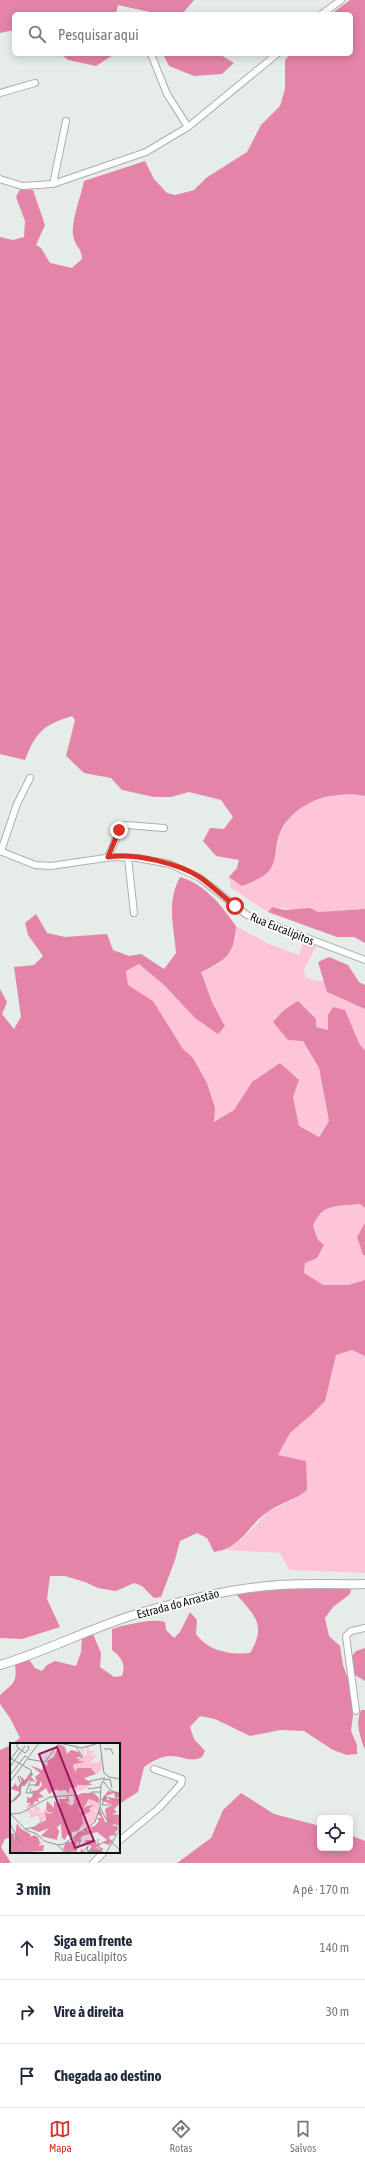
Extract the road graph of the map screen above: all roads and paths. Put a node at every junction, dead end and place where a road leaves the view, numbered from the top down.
1 (341, 0) edge
2 (325, 12) edge
3 (152, 56) edge
4 (274, 56) edge
5 (35, 83) dead end
6 (0, 93) edge
7 (66, 121) dead end
8 (188, 127) junction
9 (0, 180) edge
10 (53, 184) junction
11 (30, 778) dead end
12 (164, 828) dead end
13 (1, 851) edge
14 (108, 857) junction
15 (128, 858) junction
16 (134, 913) dead end
17 (365, 960) edge
18 (365, 1584) edge
19 (365, 1628) edge
20 (0, 1665) edge
21 (356, 1711) dead end
22 (154, 1769) dead end
23 (120, 1840) edge
24 (103, 1853) edge
25 (93, 1863) edge

1 - 2 street
3 - 8 street
4 - 8 street
5 - 6 street
7 - 10 street
8 - 10 street
9 - 10 street
11 - 13 street
12 - 14 street
13 - 14 street, Rua Eucalipitos
14 - 15 street, Rua Eucalipitos
15 - 16 street
15 - 17 street, Rua Eucalipitos
18 - 20 street, Estrada do Arrastão
19 - 21 street
22 - 23 street
24 - 25 street

